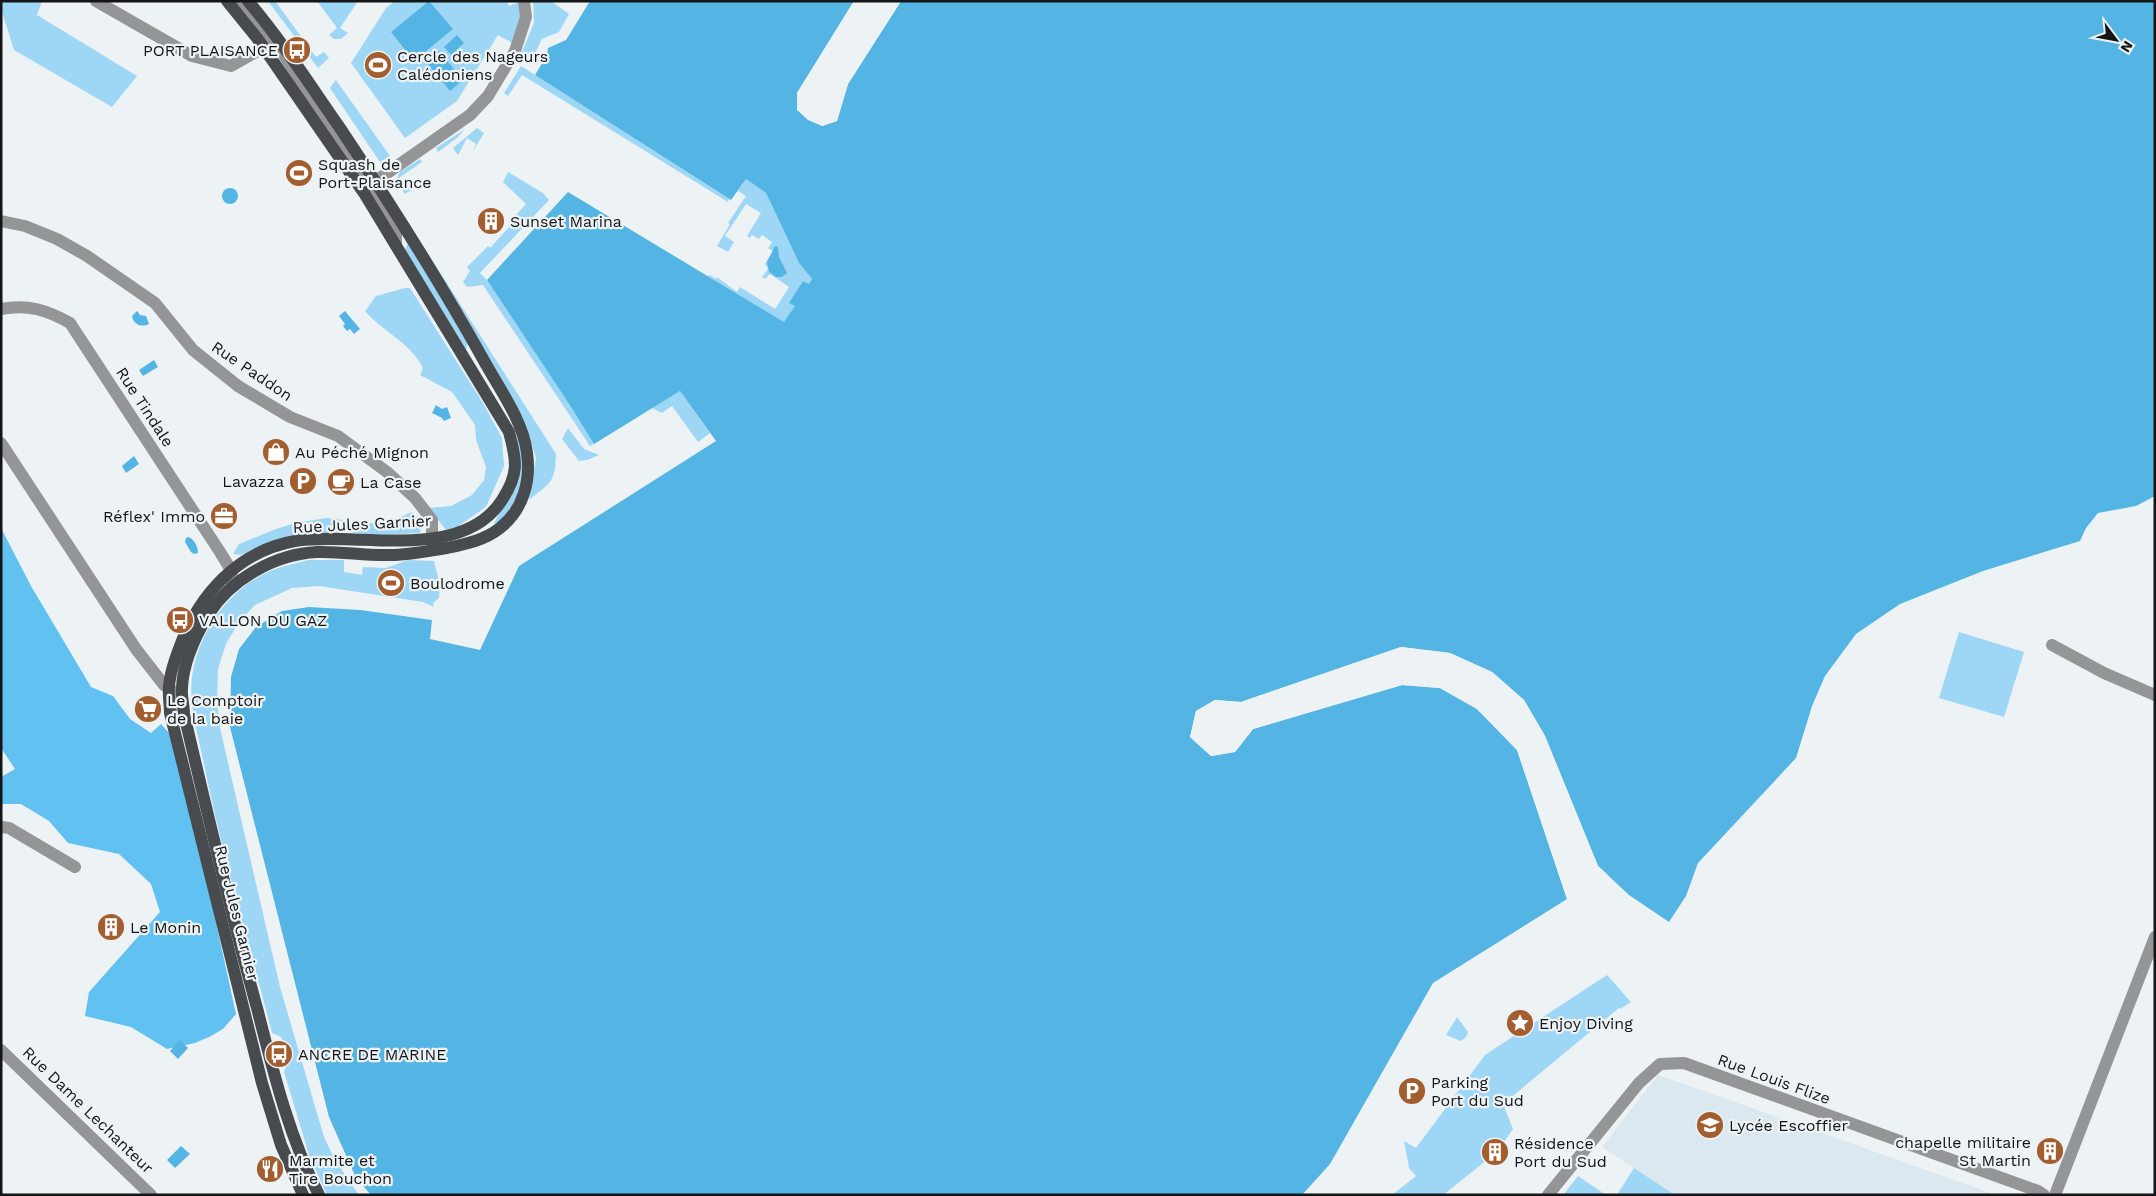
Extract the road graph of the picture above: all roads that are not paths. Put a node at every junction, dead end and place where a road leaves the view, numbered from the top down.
1 (96, 1) edge
2 (227, 1) edge
3 (241, 1) edge
4 (248, 1) edge
5 (524, 1) edge
6 (263, 48) junction
7 (316, 122) junction
8 (337, 124) junction
9 (375, 180) junction
10 (1, 221) edge
11 (396, 244) junction
12 (1, 309) edge
13 (1, 443) edge
14 (432, 544) junction
15 (269, 562) junction
16 (231, 570) junction
17 (213, 608) junction
18 (2052, 645) dead end
19 (190, 651) junction
20 (169, 687) junction
21 (2155, 695) edge
22 (189, 733) junction
23 (1, 827) edge
24 (75, 867) dead end
25 (2155, 937) edge
26 (1, 1050) edge
27 (280, 1145) junction
28 (309, 1174) junction
29 (151, 1195) edge
30 (303, 1195) edge
31 (319, 1195) edge
32 (1548, 1195) edge
33 (2044, 1195) edge
34 (2055, 1195) edge

1 - 6 street
2 - 6 main road
3 - 6 street
4 - 8 main road, Rue Jules Garnier
5 - 9 street
6 - 7 main road
6 - 8 street
7 - 9 street
7 - 11 main road
8 - 9 main road, Rue Jules Garnier
9 - 11 street
9 - 14 main road, Rue Jules Garnier
10 - 14 street, Rue Paddon
11 - 14 main road
12 - 16 street, Rue Tindale
13 - 20 street
14 - 15 main road, Rue Jules Garnier
14 - 16 main road, Rue Jules Garnier
15 - 16 street
15 - 17 main road, Rue Jules Garnier
16 - 17 street
16 - 20 main road, Rue Jules Garnier
17 - 19 main road, Rue Jules Garnier
18 - 21 street
19 - 20 street
19 - 22 main road, Rue Jules Garnier
20 - 22 street
20 - 27 main road, Rue Jules Garnier
22 - 28 main road, Rue Jules Garnier
23 - 24 street
25 - 34 street
26 - 29 street, Rue Dame Lechanteur
27 - 28 main road
27 - 30 main road, Rue Jules Garnier
28 - 31 main road, Rue Jules Garnier
32 - 33 street, Rue Louis Flize

